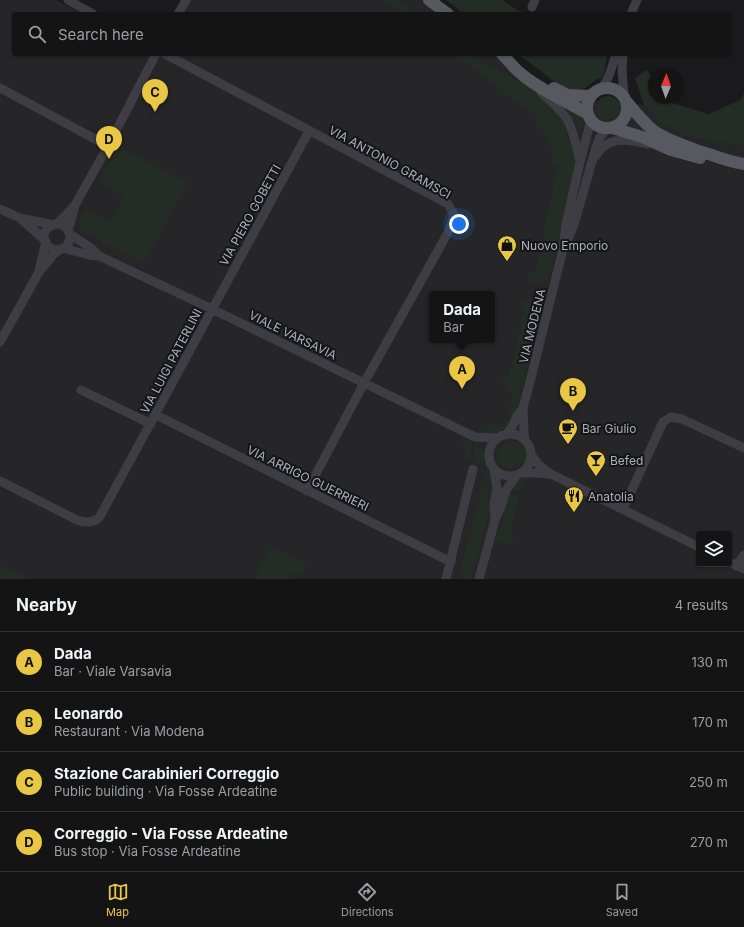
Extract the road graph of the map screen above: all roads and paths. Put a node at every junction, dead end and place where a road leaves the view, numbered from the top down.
1 (68, 0) edge
2 (186, 0) edge
3 (429, 0) edge
4 (637, 0) edge
5 (89, 12) edge
6 (179, 12) edge
7 (445, 12) edge
8 (632, 12) edge
9 (155, 56) edge
10 (169, 56) edge
11 (504, 56) edge
12 (505, 56) edge
13 (615, 56) edge
14 (624, 56) edge
15 (530, 81) junction
16 (0, 88) edge
17 (596, 92) junction
18 (625, 99) junction
19 (589, 117) junction
20 (610, 128) junction
21 (309, 131) junction
22 (108, 146) junction
23 (671, 150) junction
24 (726, 160) junction
25 (580, 162) junction
26 (591, 163) junction
27 (744, 164) edge
28 (75, 205) junction
29 (0, 209) edge
30 (20, 218) junction
31 (55, 225) junction
32 (69, 233) junction
33 (46, 241) junction
34 (62, 248) junction
35 (563, 249) junction
36 (99, 256) junction
37 (39, 272) junction
38 (212, 309) junction
39 (0, 342) edge
40 (364, 383) junction
41 (81, 390) dead end
42 (522, 408) junction
43 (156, 415) junction
44 (151, 424) junction
45 (502, 436) junction
46 (475, 437) junction
47 (525, 440) junction
48 (744, 448) edge
49 (489, 454) junction
50 (532, 456) junction
51 (473, 469) dead end
52 (494, 469) junction
53 (551, 474) junction
54 (519, 475) junction
55 (0, 481) edge
56 (307, 491) junction
57 (623, 509) junction
58 (495, 520) junction
59 (696, 546) edge
60 (744, 555) edge
61 (450, 562) junction
62 (736, 566) edge
63 (446, 579) edge
64 (479, 579) edge

1 - 5 street
2 - 6 street
3 - 7 main road
4 - 8 street
9 - 22 street
10 - 21 street, VIA ANTONIO GRAMSCI
11 - 15 main road
12 - 17 main road
13 - 17 street
14 - 18 street
15 - 19 main road
15 - 25 street
16 - 22 street
17 - 18 main road
17 - 19 main road
18 - 20 main road
18 - 24 main road
19 - 20 main road
19 - 25 street, VIA MODENA
20 - 23 main road
20 - 26 street, VIA MODENA
21 - 38 street, VIA PIERO GOBETTI
21 - 40 street, VIA ANTONIO GRAMSCI
22 - 28 street
23 - 24 main road
23 - 26 street, VIA MODENA
24 - 27 main road
25 - 35 street, VIA MODENA
26 - 35 street, VIA MODENA
28 - 31 street
28 - 32 street
29 - 30 street, VIALE VARSAVIA
30 - 31 street, VIALE VARSAVIA
30 - 33 street, VIALE VARSAVIA
31 - 32 street, VIALE VARSAVIA
31 - 33 street
32 - 34 street
32 - 36 street, VIALE VARSAVIA
33 - 34 street, VIALE VARSAVIA
33 - 37 street
34 - 36 street, VIALE VARSAVIA
34 - 37 street
35 - 42 street, VIA MODENA
36 - 38 street, VIALE VARSAVIA
37 - 39 street
38 - 40 street, VIALE VARSAVIA
38 - 43 street, VIA LUIGI PATERLINI
40 - 46 street, VIALE VARSAVIA
40 - 56 street, VIA ANTONIO GRAMSCI
41 - 44 street, VIA LUIGI PATERLINI
42 - 45 street, VIA MODENA
42 - 47 street, VIA MODENA
43 - 44 street, VIA LUIGI PATERLINI
43 - 56 street, VIA ARRIGO GUERRIERI
44 - 55 street, VIA LUIGI PATERLINI
45 - 46 street, VIALE VARSAVIA
45 - 47 street
45 - 49 street
46 - 49 street, VIALE VARSAVIA
47 - 50 street
48 - 57 street
49 - 52 street
50 - 53 street
50 - 54 street
51 - 61 street
52 - 54 street
52 - 58 street
53 - 54 street
53 - 57 street
54 - 58 street
56 - 61 street, VIA ARRIGO GUERRIERI
57 - 59 street
58 - 64 street
60 - 62 street
61 - 63 street

